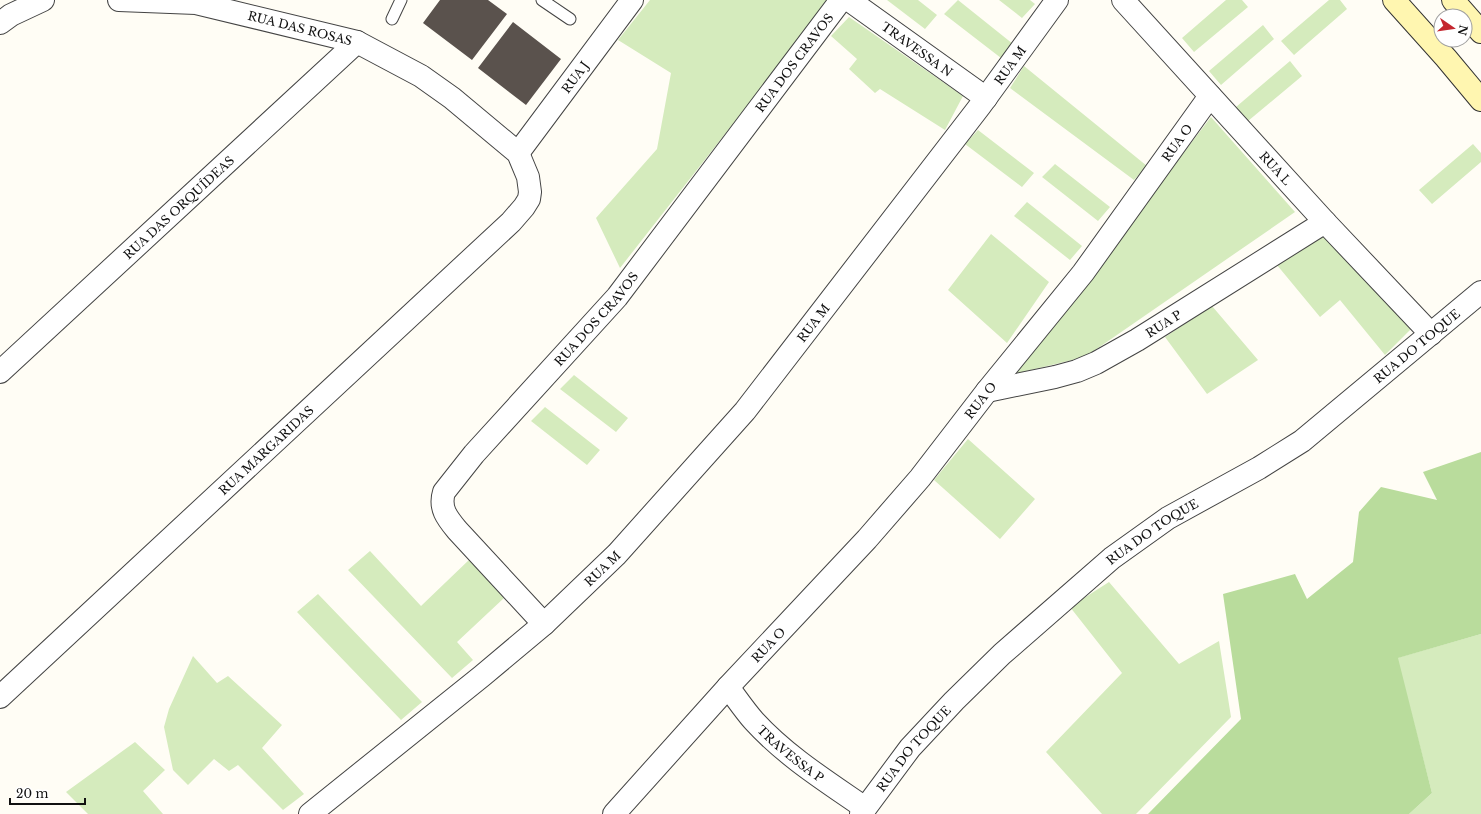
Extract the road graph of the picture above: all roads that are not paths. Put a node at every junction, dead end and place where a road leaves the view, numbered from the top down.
1 (43, 0) edge
2 (119, 0) edge
3 (400, 0) edge
4 (542, 0) edge
5 (632, 0) edge
6 (841, 0) edge
7 (849, 0) edge
8 (1057, 0) edge
9 (1123, 0) edge
10 (1394, 0) edge
11 (1453, 0) edge
12 (197, 2) edge
13 (392, 19) dead end
14 (570, 19) dead end
15 (0, 24) edge
16 (1481, 32) edge
17 (357, 42) junction
18 (1210, 96) junction
19 (986, 98) junction
20 (1481, 100) edge
21 (518, 153) junction
22 (529, 199) joint
23 (1325, 222) junction
24 (1481, 292) edge
25 (1431, 334) junction
26 (0, 372) edge
27 (987, 391) junction
28 (544, 624) junction
29 (728, 687) junction
30 (0, 697) edge
31 (863, 811) edge
32 (310, 814) edge
33 (614, 814) edge

1 - 15 street
2 - 12 street, RUA DAS ROSAS
3 - 13 lane
4 - 14 lane
5 - 21 street, RUA J
6 - 28 street, RUA DOS CRAVOS
7 - 19 street, TRAVESSA N
8 - 19 street, RUA M
9 - 18 street, RUA L
10 - 20 main road
11 - 16 main road
12 - 17 street, RUA DAS ROSAS
17 - 21 street, RUA DAS ROSAS
17 - 26 street, RUA DAS ORQUÍDEAS
18 - 23 street, RUA L
18 - 27 street, RUA O
19 - 28 street, RUA M
21 - 22 street, RUA DAS ROSAS
22 - 30 street, RUA MARGARIDAS
23 - 25 street, RUA L
23 - 27 street, RUA P
24 - 25 street, RUA DO TOQUE
25 - 31 street, RUA DO TOQUE
27 - 29 street, RUA O
28 - 32 street, RUA M
29 - 31 street, TRAVESSA P
29 - 33 street, RUA O

